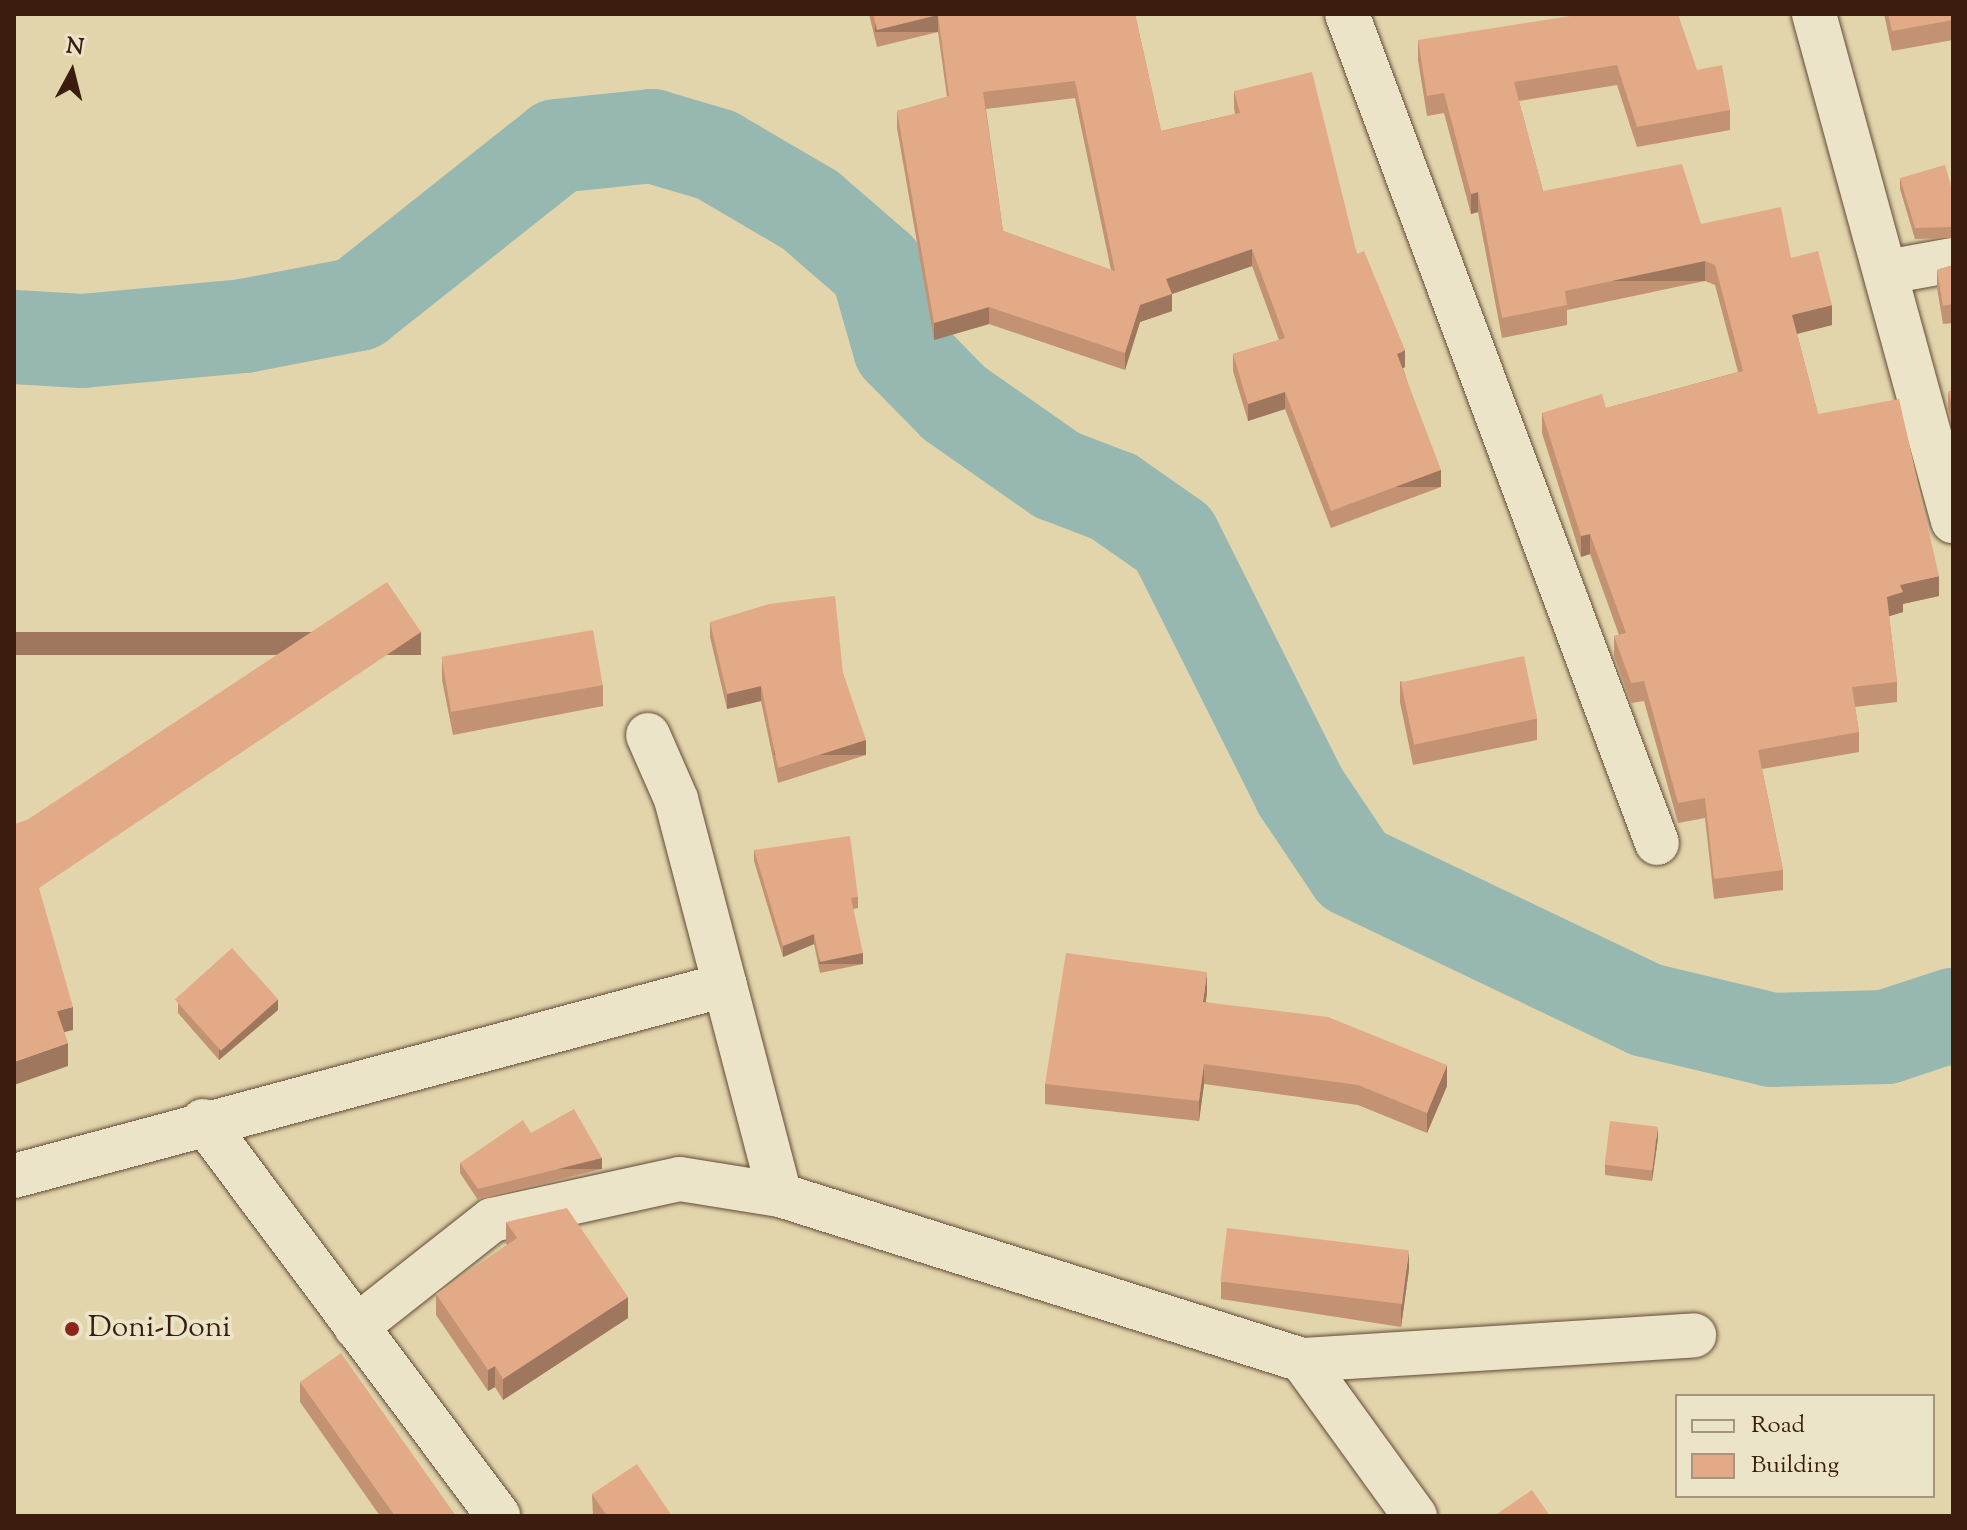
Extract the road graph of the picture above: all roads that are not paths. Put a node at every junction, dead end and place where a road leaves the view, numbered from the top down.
1 (1347, 14) edge
2 (1814, 14) edge
3 (1953, 260) edge
4 (1887, 272) junction
5 (1953, 521) edge
6 (648, 735) dead end
7 (1657, 843) dead end
8 (725, 985) junction
9 (203, 1121) junction
10 (14, 1176) edge
11 (780, 1195) junction
12 (356, 1327) junction
13 (1694, 1335) dead end
14 (1302, 1360) junction
15 (498, 1516) edge
16 (1415, 1516) edge

1 - 7 street
2 - 4 street
3 - 4 street
4 - 5 street
6 - 8 street
8 - 9 street
8 - 11 street
9 - 10 street
9 - 12 street
11 - 12 street
11 - 14 street
12 - 15 street
13 - 14 street
14 - 16 street

